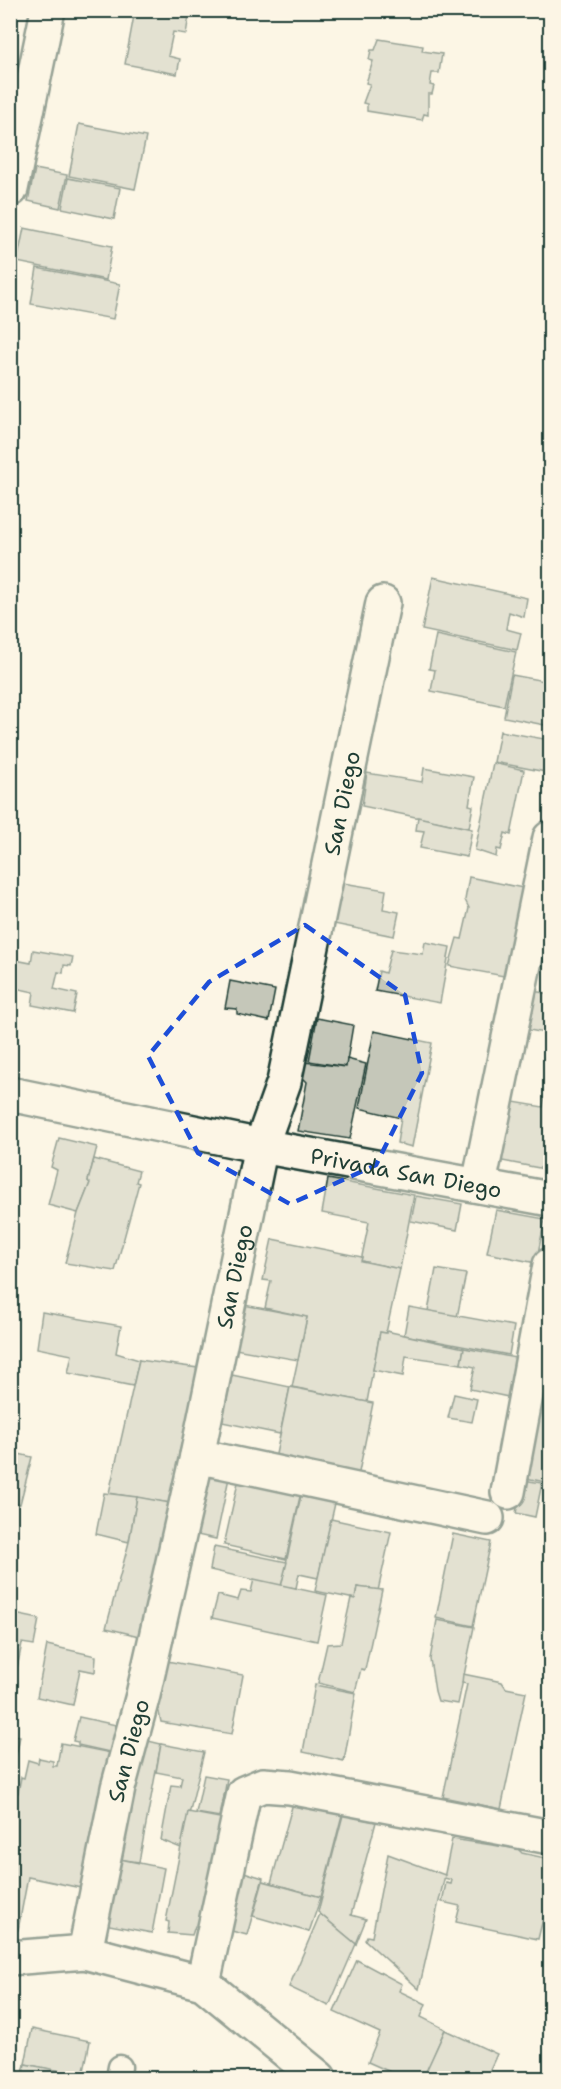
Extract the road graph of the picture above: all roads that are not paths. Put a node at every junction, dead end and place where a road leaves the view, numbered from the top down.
1 (48, 10) edge
2 (11, 189) edge
3 (383, 603) dead end
4 (550, 838) edge
5 (10, 1094) edge
6 (261, 1146) junction
7 (479, 1184) junction
8 (550, 1199) edge
9 (550, 1265) edge
10 (197, 1456) junction
11 (508, 1492) dead end
12 (487, 1518) dead end
13 (550, 1837) edge
14 (85, 1953) junction
15 (10, 1958) edge
16 (203, 1983) junction
17 (319, 2079) edge

1 - 2 street
3 - 6 street, San Diego
4 - 7 street
5 - 6 street, Privada San Diego
6 - 7 street, Privada San Diego
6 - 10 street, San Diego
7 - 8 street, Privada San Diego
9 - 11 street
10 - 12 street
10 - 14 street, San Diego
13 - 16 street
14 - 15 street
14 - 16 street
16 - 17 street

